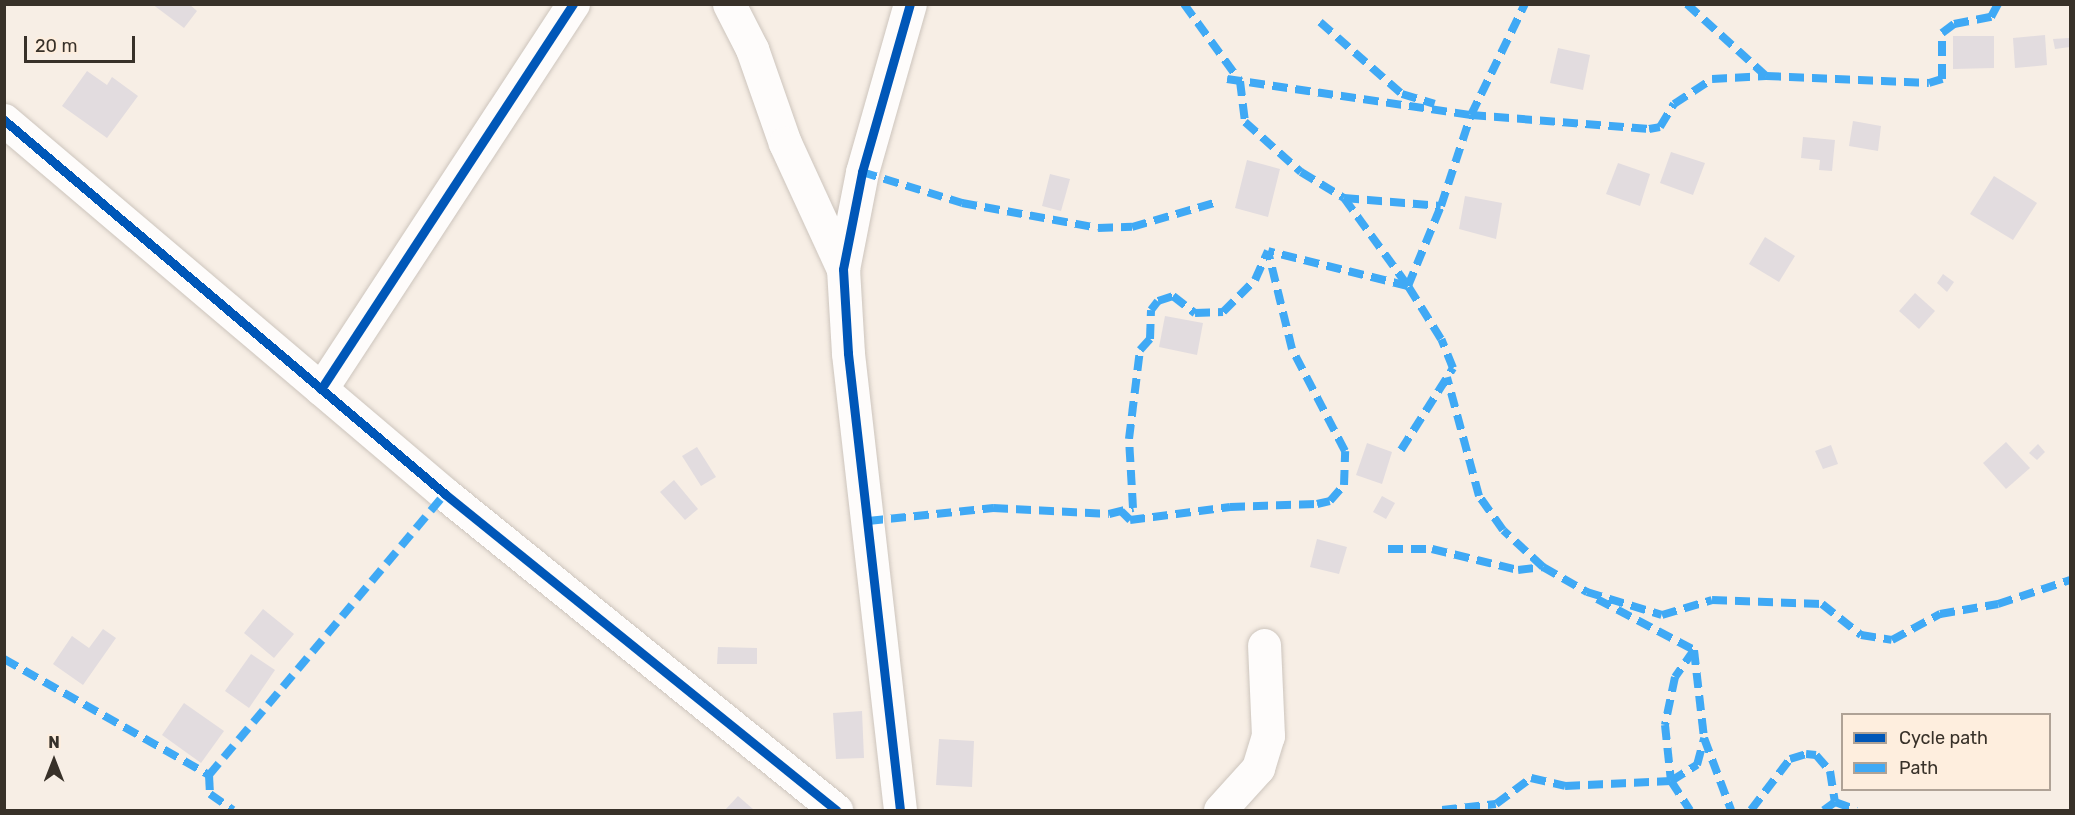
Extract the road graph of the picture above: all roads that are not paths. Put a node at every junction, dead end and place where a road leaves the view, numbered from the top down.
1 (573, 4) edge
2 (729, 4) edge
3 (910, 4) edge
4 (4, 120) edge
5 (843, 268) junction
6 (321, 389) junction
7 (1264, 645) dead end
8 (836, 810) edge
9 (900, 810) edge
10 (1220, 810) edge

1 - 6 street
2 - 5 street
3 - 5 street
4 - 6 street
5 - 9 street
6 - 8 street
7 - 10 street

